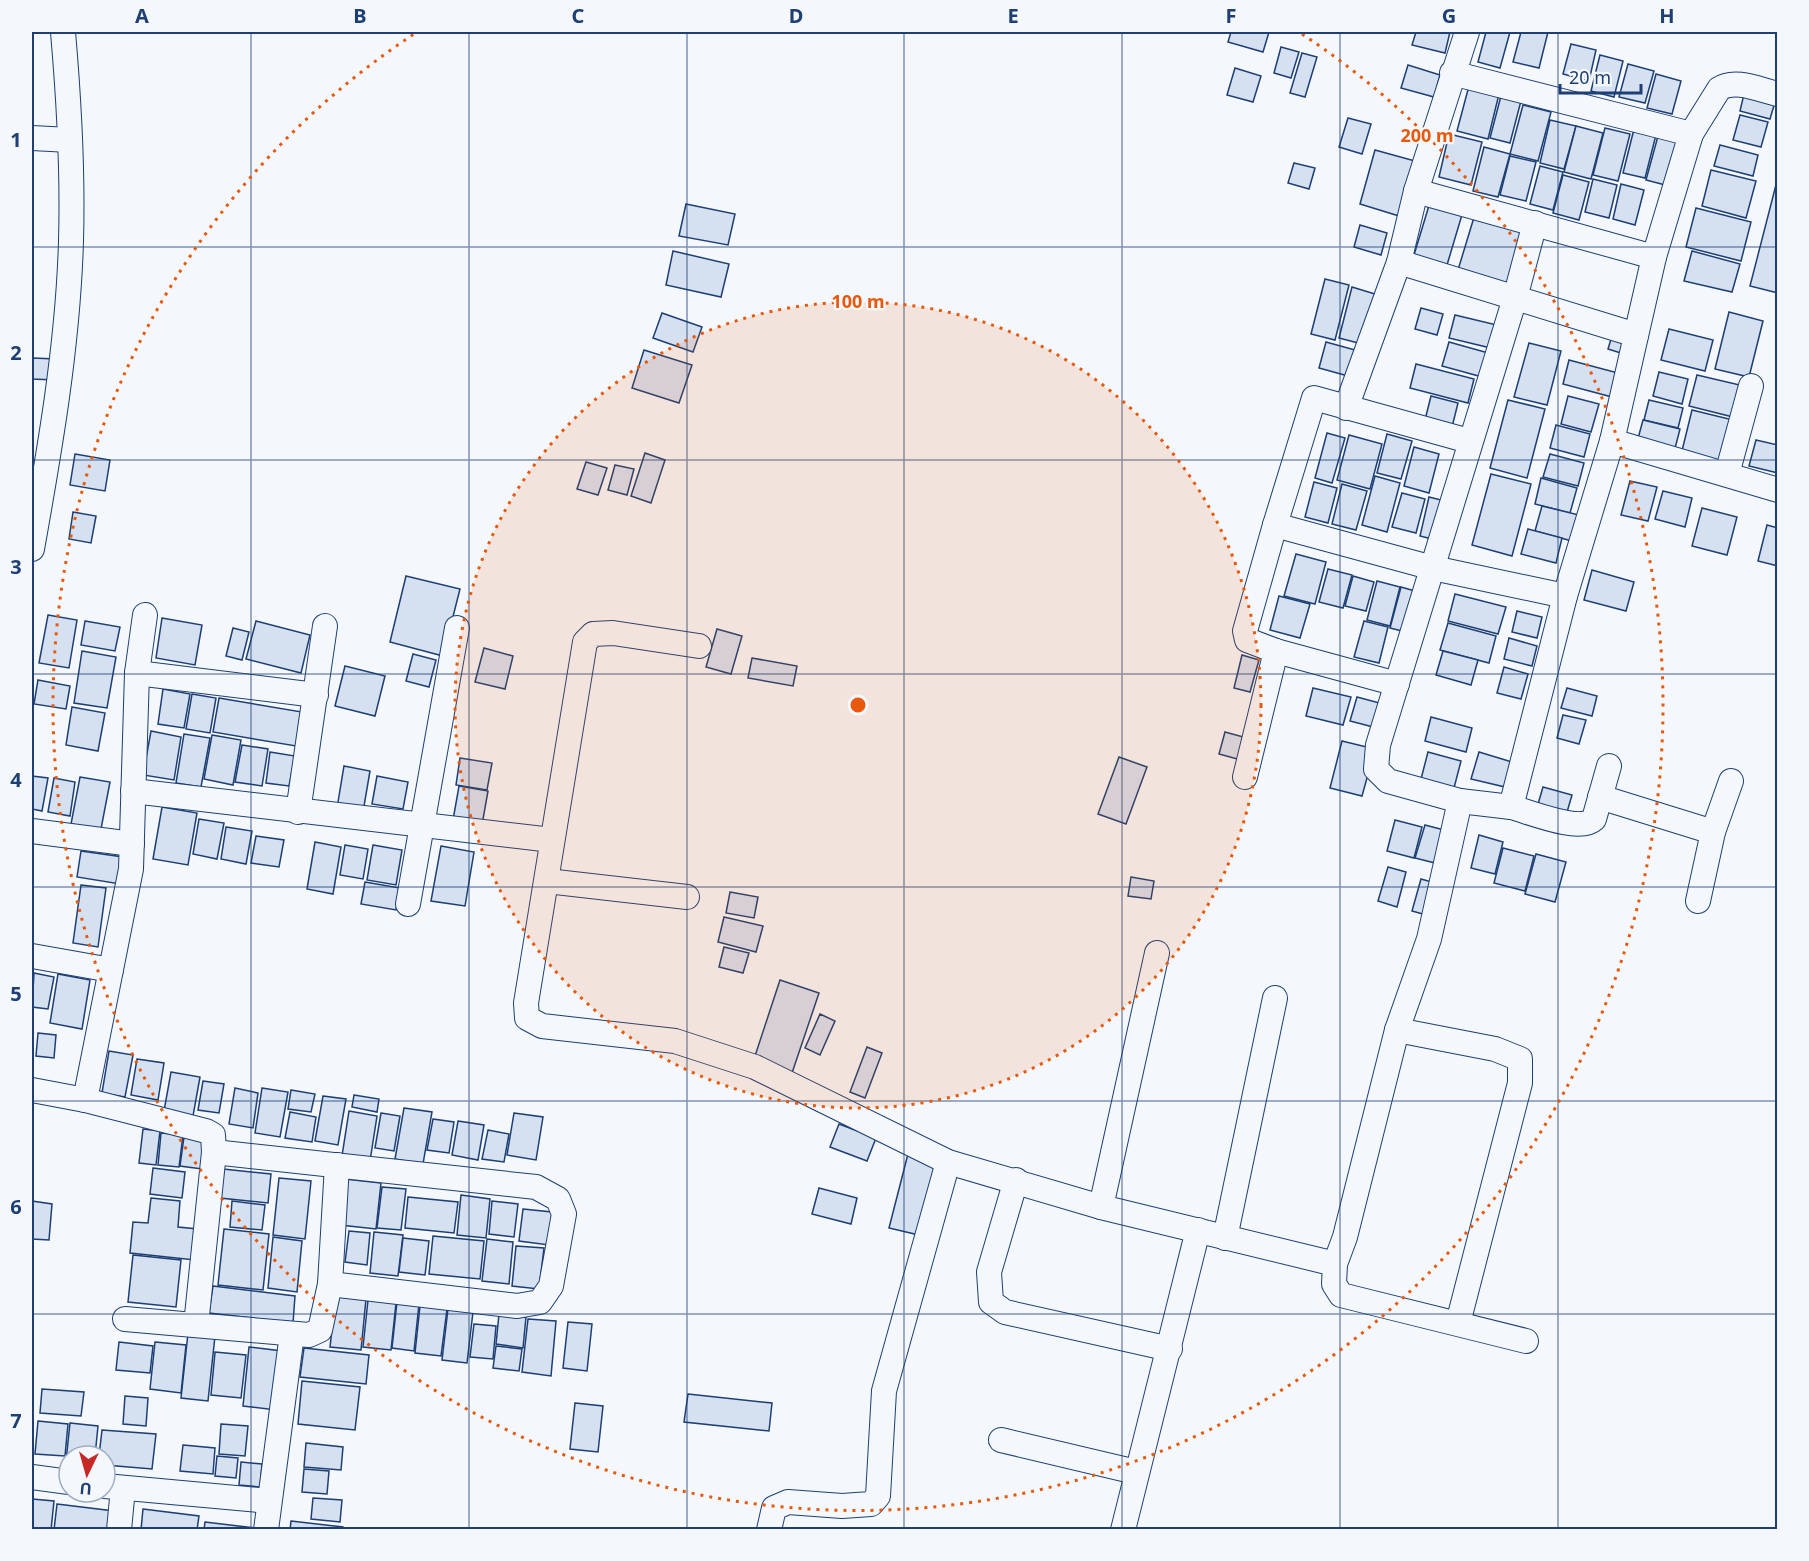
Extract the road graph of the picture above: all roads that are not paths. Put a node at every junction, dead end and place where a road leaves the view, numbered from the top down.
1 (63, 32) edge
2 (1467, 32) edge
3 (1452, 73) junction
4 (1778, 94) edge
5 (1691, 134) junction
6 (32, 138) edge
7 (70, 140) junction
8 (1416, 191) junction
9 (1535, 223) junction
10 (1654, 257) junction
11 (1399, 262) junction
12 (1515, 298) junction
13 (1636, 334) junction
14 (1751, 386) dead end
15 (1346, 408) junction
16 (1469, 441) junction
17 (1612, 441) junction
18 (40, 449) edge
19 (1727, 474) junction
20 (1778, 490) edge
21 (1275, 525) junction
22 (32, 549) edge
23 (1433, 568) junction
24 (1565, 596) junction
25 (145, 615) dead end
26 (325, 626) dead end
27 (457, 628) dead end
28 (699, 646) dead end
29 (1276, 651) junction
30 (137, 673) junction
31 (1397, 684) junction
32 (316, 694) junction
33 (1609, 766) dead end
34 (1245, 777) dead end
35 (1731, 781) dead end
36 (134, 791) junction
37 (1600, 797) junction
38 (1460, 801) junction
39 (1511, 807) junction
40 (298, 812) junction
41 (421, 824) junction
42 (32, 831) edge
43 (1713, 832) junction
44 (552, 840) junction
45 (132, 844) junction
46 (547, 881) junction
47 (687, 897) dead end
48 (1698, 901) dead end
49 (408, 904) dead end
50 (1157, 953) dead end
51 (32, 956) edge
52 (111, 970) junction
53 (1275, 998) dead end
54 (1397, 1030) junction
55 (32, 1090) edge
56 (85, 1100) junction
57 (214, 1152) junction
58 (948, 1162) junction
59 (337, 1165) junction
60 (1016, 1180) junction
61 (1101, 1207) junction
62 (1198, 1230) junction
63 (1225, 1238) junction
64 (1335, 1264) junction
65 (330, 1284) junction
66 (125, 1319) dead end
67 (1458, 1323) junction
68 (196, 1325) junction
69 (292, 1334) junction
70 (1526, 1341) dead end
71 (1170, 1349) junction
72 (1001, 1440) dead end
73 (1137, 1472) junction
74 (32, 1477) edge
75 (57, 1480) edge
76 (117, 1487) edge
77 (269, 1501) junction
78 (116, 1504) edge
79 (119, 1530) edge
80 (266, 1530) edge
81 (769, 1530) edge
82 (1123, 1530) edge

1 - 7 street
2 - 3 street
3 - 5 street
3 - 8 street
4 - 5 street
5 - 10 street
6 - 7 street
7 - 18 street
8 - 9 street
8 - 11 street
9 - 10 street
9 - 12 street
10 - 13 street
11 - 12 street
11 - 15 street
12 - 13 street
12 - 16 street
13 - 17 street
14 - 19 street
15 - 16 street
15 - 21 street
16 - 23 street
17 - 19 street
17 - 24 street
18 - 22 street
19 - 20 street
21 - 23 street
21 - 29 street
23 - 24 street
23 - 31 street
24 - 39 street
25 - 30 street
26 - 32 street
27 - 41 street
28 - 44 street
29 - 31 street
29 - 34 street
30 - 32 street
30 - 36 street
31 - 38 street
32 - 40 street
33 - 37 street
35 - 43 street
36 - 40 street
36 - 45 street
37 - 39 street
37 - 43 street
38 - 39 street
38 - 54 street
40 - 41 street
41 - 44 street
41 - 49 street
42 - 45 street
43 - 48 street
44 - 46 street
45 - 52 street
46 - 47 street
46 - 58 street
50 - 61 street
51 - 52 street
52 - 56 street
53 - 63 street
54 - 64 street
54 - 67 street
55 - 56 street
56 - 57 street
57 - 59 street
57 - 68 street
58 - 60 street
58 - 81 street
59 - 65 street
59 - 65 street
60 - 61 street
60 - 71 street
61 - 62 street
62 - 63 street
62 - 71 street
63 - 64 street
64 - 67 street
65 - 69 street
66 - 68 street
67 - 70 street
68 - 69 street
69 - 77 street
71 - 73 street
72 - 73 street
73 - 82 street
74 - 75 street
76 - 77 street
77 - 80 street
78 - 79 street

